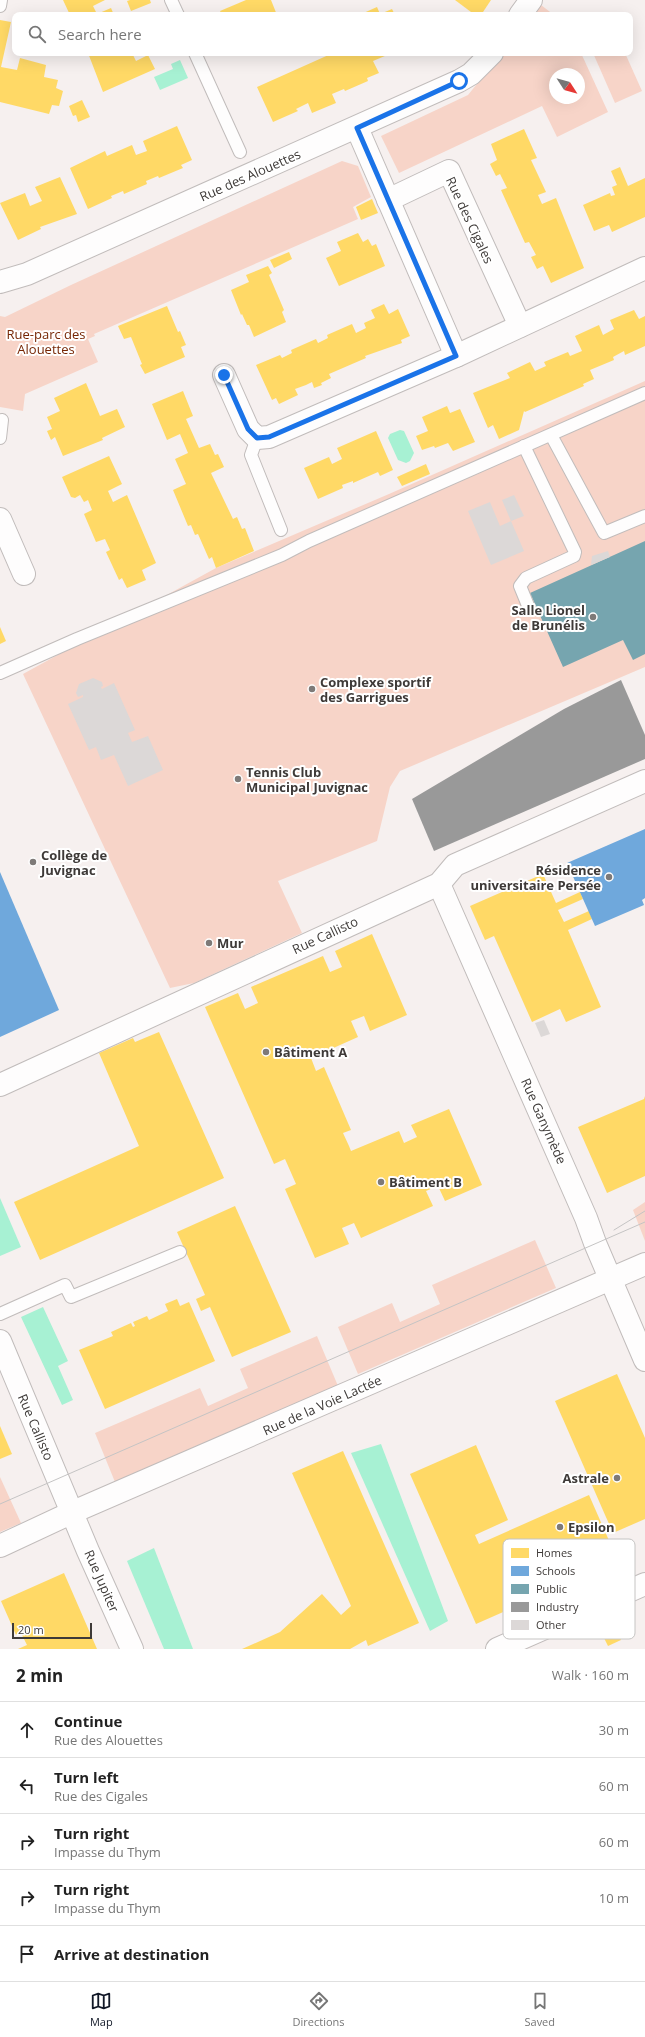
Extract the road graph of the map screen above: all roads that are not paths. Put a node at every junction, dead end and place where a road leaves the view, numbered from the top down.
1 (1, 0) edge
2 (171, 0) edge
3 (531, 0) edge
4 (0, 6) edge
5 (177, 12) edge
6 (522, 12) edge
7 (196, 56) edge
8 (489, 56) edge
9 (357, 128) junction
10 (240, 152) dead end
11 (388, 200) junction
12 (645, 268) edge
13 (0, 282) edge
14 (520, 326) junction
15 (456, 356) junction
16 (224, 375) dead end
17 (645, 393) edge
18 (2, 420) dead end
19 (551, 435) junction
20 (0, 438) edge
21 (257, 438) junction
22 (524, 446) junction
23 (645, 516) edge
24 (0, 519) edge
25 (281, 530) dead end
26 (24, 574) dead end
27 (528, 608) dead end
28 (0, 673) edge
29 (645, 781) edge
30 (439, 884) junction
31 (0, 1085) edge
32 (180, 1252) dead end
33 (645, 1264) edge
34 (610, 1279) junction
35 (0, 1314) edge
36 (0, 1341) edge
37 (645, 1360) edge
38 (73, 1512) junction
39 (0, 1546) edge
40 (645, 1584) edge
41 (635, 1588) edge
42 (520, 1639) edge
43 (132, 1649) edge
44 (497, 1649) edge

1 - 4 lane
2 - 5 lane
3 - 6 street
7 - 10 lane
8 - 9 street, Rue des Alouettes
9 - 11 street
9 - 13 street, Rue des Alouettes
11 - 14 street, Rue des Cigales
11 - 15 street
12 - 14 street
14 - 15 street
15 - 21 street
16 - 21 street
17 - 19 lane
18 - 20 lane
19 - 22 lane
19 - 23 lane
21 - 25 lane
22 - 27 lane
22 - 28 lane
24 - 26 street
29 - 30 street, Rue Callisto
30 - 31 street, Rue Callisto
30 - 34 street, Rue Ganymède
32 - 35 lane
33 - 34 street, Rue de la Voie Lactée
34 - 37 street, Rue Ganymède
34 - 38 street, Rue de la Voie Lactée
36 - 38 street, Rue Callisto
38 - 39 street, Rue de la Voie Lactée
38 - 43 street, Rue Jupiter
40 - 41 street
42 - 44 street

